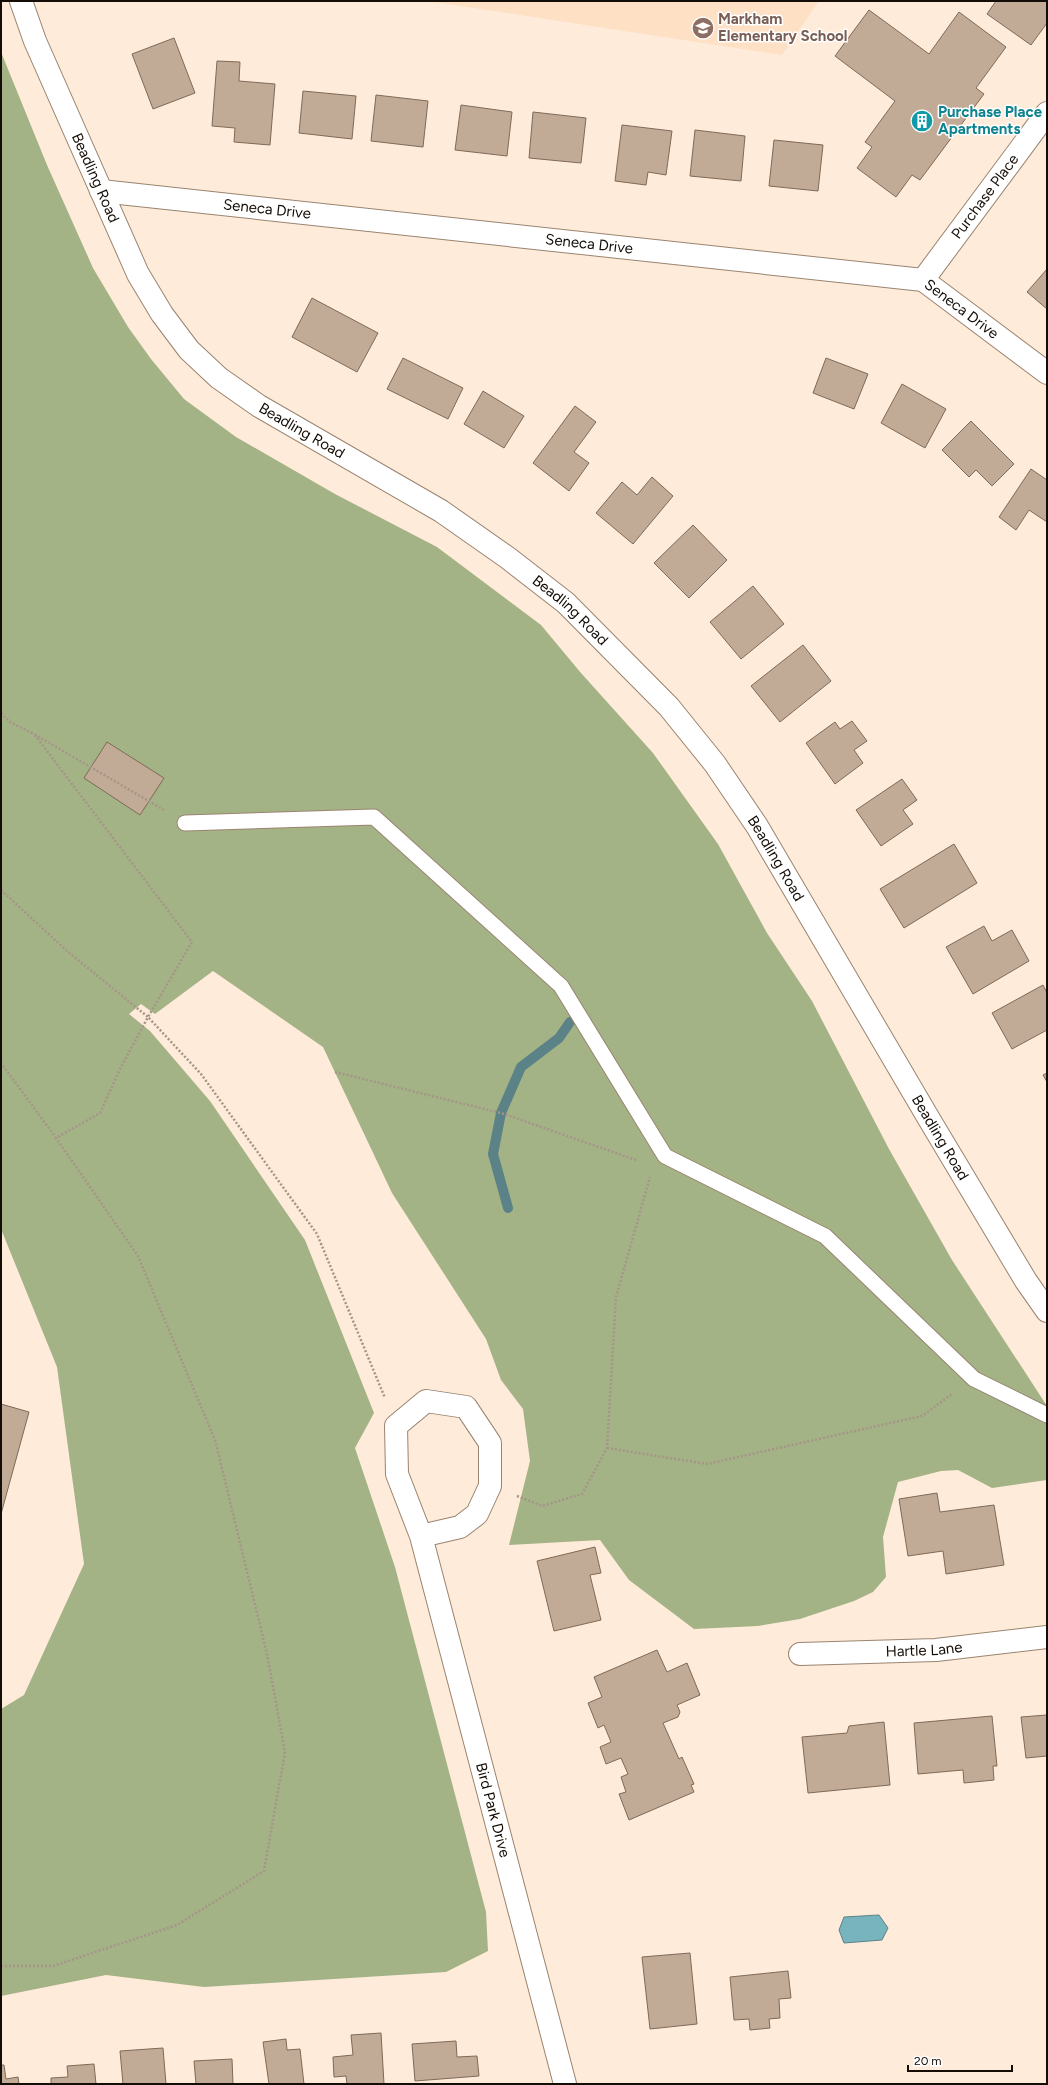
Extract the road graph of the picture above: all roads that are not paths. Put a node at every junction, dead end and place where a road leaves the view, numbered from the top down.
1 (20, 1) edge
2 (1047, 113) edge
3 (101, 191) junction
4 (923, 280) junction
5 (1047, 373) edge
6 (185, 823) road end
7 (1047, 1311) edge
8 (1047, 1415) edge
9 (421, 1536) junction
10 (1047, 1636) edge
11 (800, 1654) dead end
12 (565, 2084) edge

1 - 3 street, Beadling Road
2 - 4 street, Purchase Place
3 - 4 street, Seneca Drive
3 - 7 street, Beadling Road
4 - 5 street, Seneca Drive
6 - 8 lane
9 - 9 street, Bird Park Drive
9 - 12 street, Bird Park Drive
10 - 11 street, Hartle Lane

